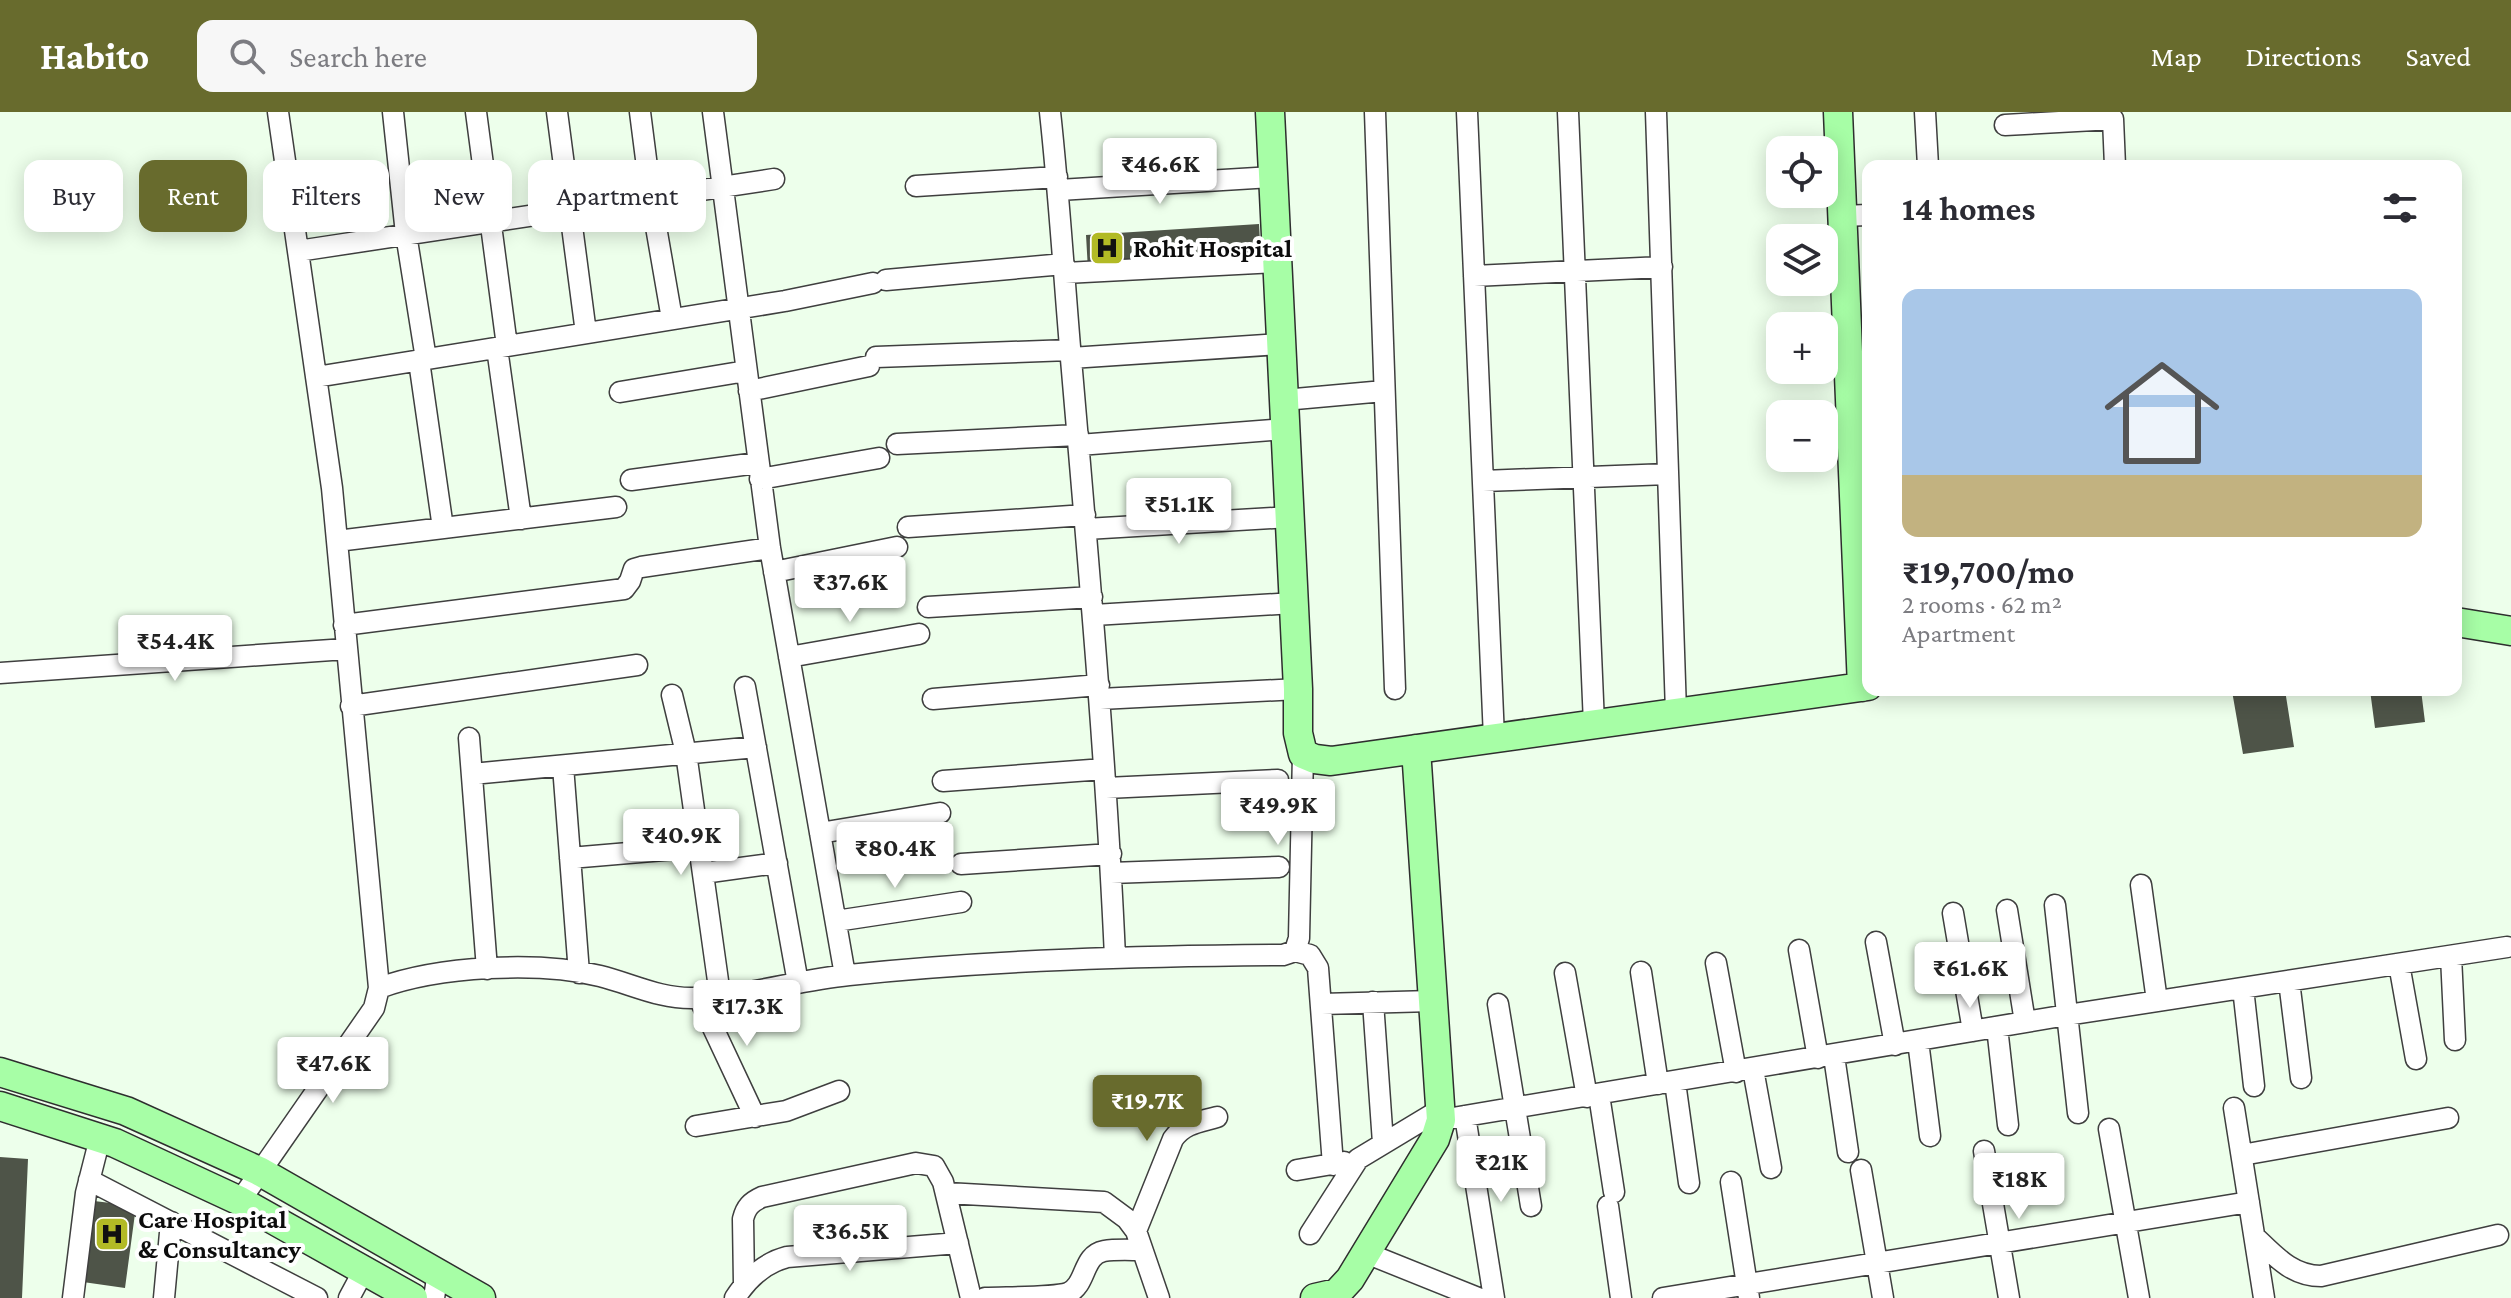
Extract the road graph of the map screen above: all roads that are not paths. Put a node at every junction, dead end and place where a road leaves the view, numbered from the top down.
1 (278, 112) edge
2 (393, 112) edge
3 (476, 112) edge
4 (557, 112) edge
5 (640, 112) edge
6 (713, 112) edge
7 (1050, 112) edge
8 (1270, 112) edge
9 (1375, 112) edge
10 (1467, 112) edge
11 (1568, 112) edge
12 (1656, 112) edge
13 (1838, 112) edge
14 (1925, 112) edge
15 (2005, 125) dead end
16 (483, 160) edge
17 (564, 160) edge
18 (646, 160) edge
19 (1928, 160) edge
20 (2115, 160) edge
21 (1273, 177) junction
22 (774, 179) dead end
23 (1058, 184) junction
24 (916, 186) dead end
25 (723, 187) junction
26 (706, 190) edge
27 (1855, 215) edge
28 (419, 232) edge
29 (493, 232) edge
30 (574, 232) edge
31 (657, 232) edge
32 (406, 234) junction
33 (298, 251) junction
34 (1277, 262) junction
35 (1662, 267) junction
36 (1064, 268) junction
37 (1574, 271) junction
38 (1474, 276) junction
39 (739, 308) junction
40 (672, 319) junction
41 (586, 333) junction
42 (1281, 344) junction
43 (502, 347) junction
44 (1070, 354) junction
45 (422, 360) junction
46 (316, 377) junction
47 (748, 381) junction
48 (1384, 391) junction
49 (620, 392) dead end
50 (1284, 400) junction
51 (1285, 429) junction
52 (1078, 440) junction
53 (897, 444) dead end
54 (879, 458) dead end
55 (758, 471) junction
56 (1668, 474) junction
57 (1583, 478) junction
58 (631, 480) dead end
59 (1483, 481) junction
60 (616, 507) dead end
61 (1290, 517) junction
62 (521, 519) junction
63 (1086, 522) junction
64 (908, 527) dead end
65 (443, 528) junction
66 (337, 541) junction
67 (1862, 545) edge
68 (897, 547) dead end
69 (770, 548) junction
70 (774, 572) junction
71 (1294, 603) junction
72 (1093, 606) junction
73 (928, 607) dead end
74 (2462, 623) edge
75 (344, 625) junction
76 (2511, 631) edge
77 (919, 634) dead end
78 (346, 649) junction
79 (789, 657) junction
80 (637, 665) dead end
81 (0, 673) edge
82 (1862, 686) edge
83 (745, 687) dead end
84 (1298, 689) junction
85 (1395, 689) dead end
86 (1099, 692) junction
87 (672, 695) dead end
88 (933, 699) dead end
89 (351, 706) junction
90 (1676, 712) junction
91 (1594, 724) junction
92 (469, 738) dead end
93 (1494, 738) junction
94 (756, 747) junction
95 (1416, 749) junction
96 (686, 753) junction
97 (1303, 754) junction
98 (563, 766) junction
99 (472, 774) junction
100 (1105, 778) junction
101 (1278, 780) dead end
102 (943, 781) dead end
103 (940, 813) dead end
104 (820, 833) junction
105 (699, 847) junction
106 (570, 858) junction
107 (777, 863) junction
108 (1111, 863) junction
109 (961, 864) dead end
110 (1279, 867) dead end
111 (703, 873) junction
112 (2141, 885) dead end
113 (961, 902) dead end
114 (2055, 905) dead end
115 (2007, 910) dead end
116 (1953, 913) dead end
117 (836, 921) junction
118 (1876, 942) dead end
119 (2507, 947) dead end
120 (1799, 950) dead end
121 (1295, 951) junction
122 (2451, 956) junction
123 (1115, 957) junction
124 (1716, 963) dead end
125 (2399, 964) junction
126 (487, 969) junction
127 (1641, 972) dead end
128 (579, 973) junction
129 (1565, 973) dead end
130 (845, 975) junction
131 (2289, 981) junction
132 (798, 983) junction
133 (379, 988) junction
134 (2243, 988) junction
135 (720, 995) junction
136 (699, 998) junction
137 (1432, 1001) junction
138 (2157, 1001) junction
139 (1373, 1002) junction
140 (1322, 1004) junction
141 (1498, 1004) dead end
142 (2067, 1015) junction
143 (2025, 1022) junction
144 (1997, 1027) junction
145 (1973, 1031) junction
146 (2455, 1040) dead end
147 (1918, 1041) junction
148 (1895, 1045) junction
149 (1826, 1057) junction
150 (2416, 1059) dead end
151 (1745, 1070) junction
152 (0, 1072) edge
153 (2301, 1078) dead end
154 (1667, 1083) junction
155 (2254, 1086) dead end
156 (839, 1091) dead end
157 (1593, 1096) junction
158 (0, 1106) edge
159 (2234, 1108) dead end
160 (1514, 1109) junction
161 (2078, 1113) dead end
162 (1449, 1115) junction
163 (755, 1117) junction
164 (1217, 1117) dead end
165 (2448, 1118) dead end
166 (2008, 1125) dead end
167 (696, 1126) dead end
168 (2109, 1129) dead end
169 (1930, 1136) dead end
170 (100, 1138) junction
171 (1383, 1143) junction
172 (1984, 1151) dead end
173 (1848, 1152) dead end
174 (2242, 1155) junction
175 (1358, 1159) junction
176 (1333, 1165) junction
177 (1771, 1168) dead end
178 (1297, 1170) dead end
179 (1861, 1170) dead end
180 (259, 1171) junction
181 (89, 1180) junction
182 (1731, 1182) dead end
183 (1689, 1183) dead end
184 (947, 1193) junction
185 (240, 1201) junction
186 (2249, 1202) junction
187 (1531, 1206) dead end
188 (171, 1222) junction
189 (2126, 1222) junction
190 (1310, 1234) dead end
191 (2498, 1235) dead end
192 (2255, 1237) junction
193 (1139, 1240) junction
194 (958, 1243) junction
195 (2000, 1243) junction
196 (1366, 1253) junction
197 (1877, 1263) junction
198 (364, 1270) junction
199 (1418, 1274) junction
200 (436, 1285) edge
201 (740, 1291) edge
202 (1748, 1291) edge
203 (73, 1298) edge
204 (164, 1298) edge
205 (317, 1298) edge
206 (349, 1298) edge
207 (413, 1298) edge
208 (481, 1298) edge
209 (971, 1298) edge
210 (985, 1298) edge
211 (1159, 1298) edge
212 (1315, 1298) edge
213 (1421, 1298) edge
214 (1478, 1298) edge
215 (1494, 1298) edge
216 (1621, 1298) edge
217 (1663, 1298) edge
218 (1883, 1298) edge
219 (2009, 1298) edge
220 (2139, 1298) edge
221 (2264, 1298) edge

1 - 33 street
2 - 32 street
3 - 16 street
4 - 17 street
5 - 18 street
6 - 25 street
7 - 23 street
8 - 21 street
9 - 48 street
10 - 38 street
11 - 37 street
12 - 35 street
13 - 27 street
14 - 19 street
15 - 20 street
21 - 23 street
21 - 34 street
22 - 25 street
23 - 24 street
23 - 36 street
25 - 26 street
25 - 39 street
27 - 67 street
28 - 32 street
29 - 43 street
30 - 41 street
31 - 40 street
32 - 33 street
32 - 45 street
33 - 46 street
34 - 36 street
34 - 42 street
35 - 37 street
35 - 56 street
36 - 39 street
36 - 44 street
37 - 38 street
37 - 57 street
38 - 59 street
39 - 40 street
39 - 47 street
40 - 41 street
41 - 43 street
42 - 44 street
42 - 50 street
43 - 45 street
43 - 62 street
44 - 47 street
44 - 52 street
45 - 46 street
45 - 65 street
46 - 66 street
47 - 49 street
47 - 55 street
48 - 50 street
48 - 85 street
50 - 51 street
51 - 52 street
51 - 61 street
52 - 53 street
52 - 63 street
54 - 55 street
55 - 58 street
55 - 69 street
56 - 57 street
56 - 90 street
57 - 59 street
57 - 91 street
59 - 93 street
60 - 62 street
61 - 63 street
61 - 71 street
62 - 65 street
63 - 64 street
63 - 72 street
65 - 66 street
66 - 75 street
68 - 70 street
69 - 70 street
69 - 75 street
70 - 79 street
71 - 72 street
71 - 84 street
72 - 73 street
72 - 86 street
74 - 76 street
75 - 78 street
77 - 79 street
78 - 81 street
78 - 89 street
79 - 104 street
80 - 89 street
82 - 90 street
83 - 94 street
84 - 86 street
84 - 97 street
86 - 88 street
86 - 100 street
87 - 96 street
89 - 133 street
90 - 91 street
91 - 93 street
92 - 99 street
93 - 95 street
94 - 96 street
94 - 107 street
95 - 97 street
95 - 137 street
96 - 98 street
96 - 105 street
97 - 121 street
98 - 99 street
98 - 106 street
99 - 126 street
100 - 101 street
100 - 102 street
100 - 108 street
103 - 104 street
104 - 117 street
105 - 106 street
105 - 111 street
106 - 128 street
107 - 111 street
107 - 132 street
108 - 109 street
108 - 110 street
108 - 123 street
111 - 135 street
112 - 138 street
113 - 117 street
114 - 142 street
115 - 143 street
116 - 145 street
117 - 130 street
118 - 148 street
119 - 122 street
120 - 149 street
121 - 123 street
121 - 140 street
122 - 125 street
122 - 146 street
123 - 130 street
124 - 151 street
125 - 131 street
125 - 150 street
126 - 128 street
126 - 133 street
127 - 154 street
128 - 136 street
129 - 157 street
130 - 132 street
131 - 134 street
131 - 153 street
132 - 135 street
133 - 180 street
134 - 138 street
134 - 155 street
135 - 136 street
136 - 163 street
137 - 139 street
137 - 162 street
138 - 142 street
139 - 140 street
139 - 171 street
140 - 176 street
141 - 160 street
142 - 143 street
142 - 161 street
143 - 144 street
144 - 145 street
144 - 166 street
145 - 147 street
147 - 148 street
147 - 169 street
148 - 149 street
149 - 151 street
149 - 173 street
151 - 154 street
151 - 177 street
152 - 180 street
154 - 157 street
154 - 183 street
156 - 163 street
157 - 160 street
157 - 216 street
158 - 170 street
159 - 174 street
160 - 162 street
160 - 187 street
162 - 171 street
162 - 196 street
162 - 215 street
163 - 167 street
164 - 193 street
165 - 174 street
168 - 189 street
170 - 181 street
170 - 185 street
171 - 175 street
172 - 195 street
174 - 186 street
175 - 176 street
175 - 190 street
176 - 178 street
179 - 197 street
180 - 185 street
180 - 200 street
181 - 188 street
181 - 203 street
182 - 202 street
184 - 193 street
184 - 194 street
184 - 201 street
185 - 198 street
186 - 189 street
186 - 192 street
188 - 204 street
188 - 205 street
189 - 195 street
189 - 220 street
191 - 192 street
192 - 221 street
193 - 210 street
193 - 211 street
194 - 201 street
194 - 209 street
195 - 197 street
195 - 219 street
196 - 199 street
196 - 212 street
197 - 202 street
197 - 218 street
198 - 206 street
198 - 207 street
199 - 213 street
199 - 214 street
200 - 208 street
202 - 217 street

